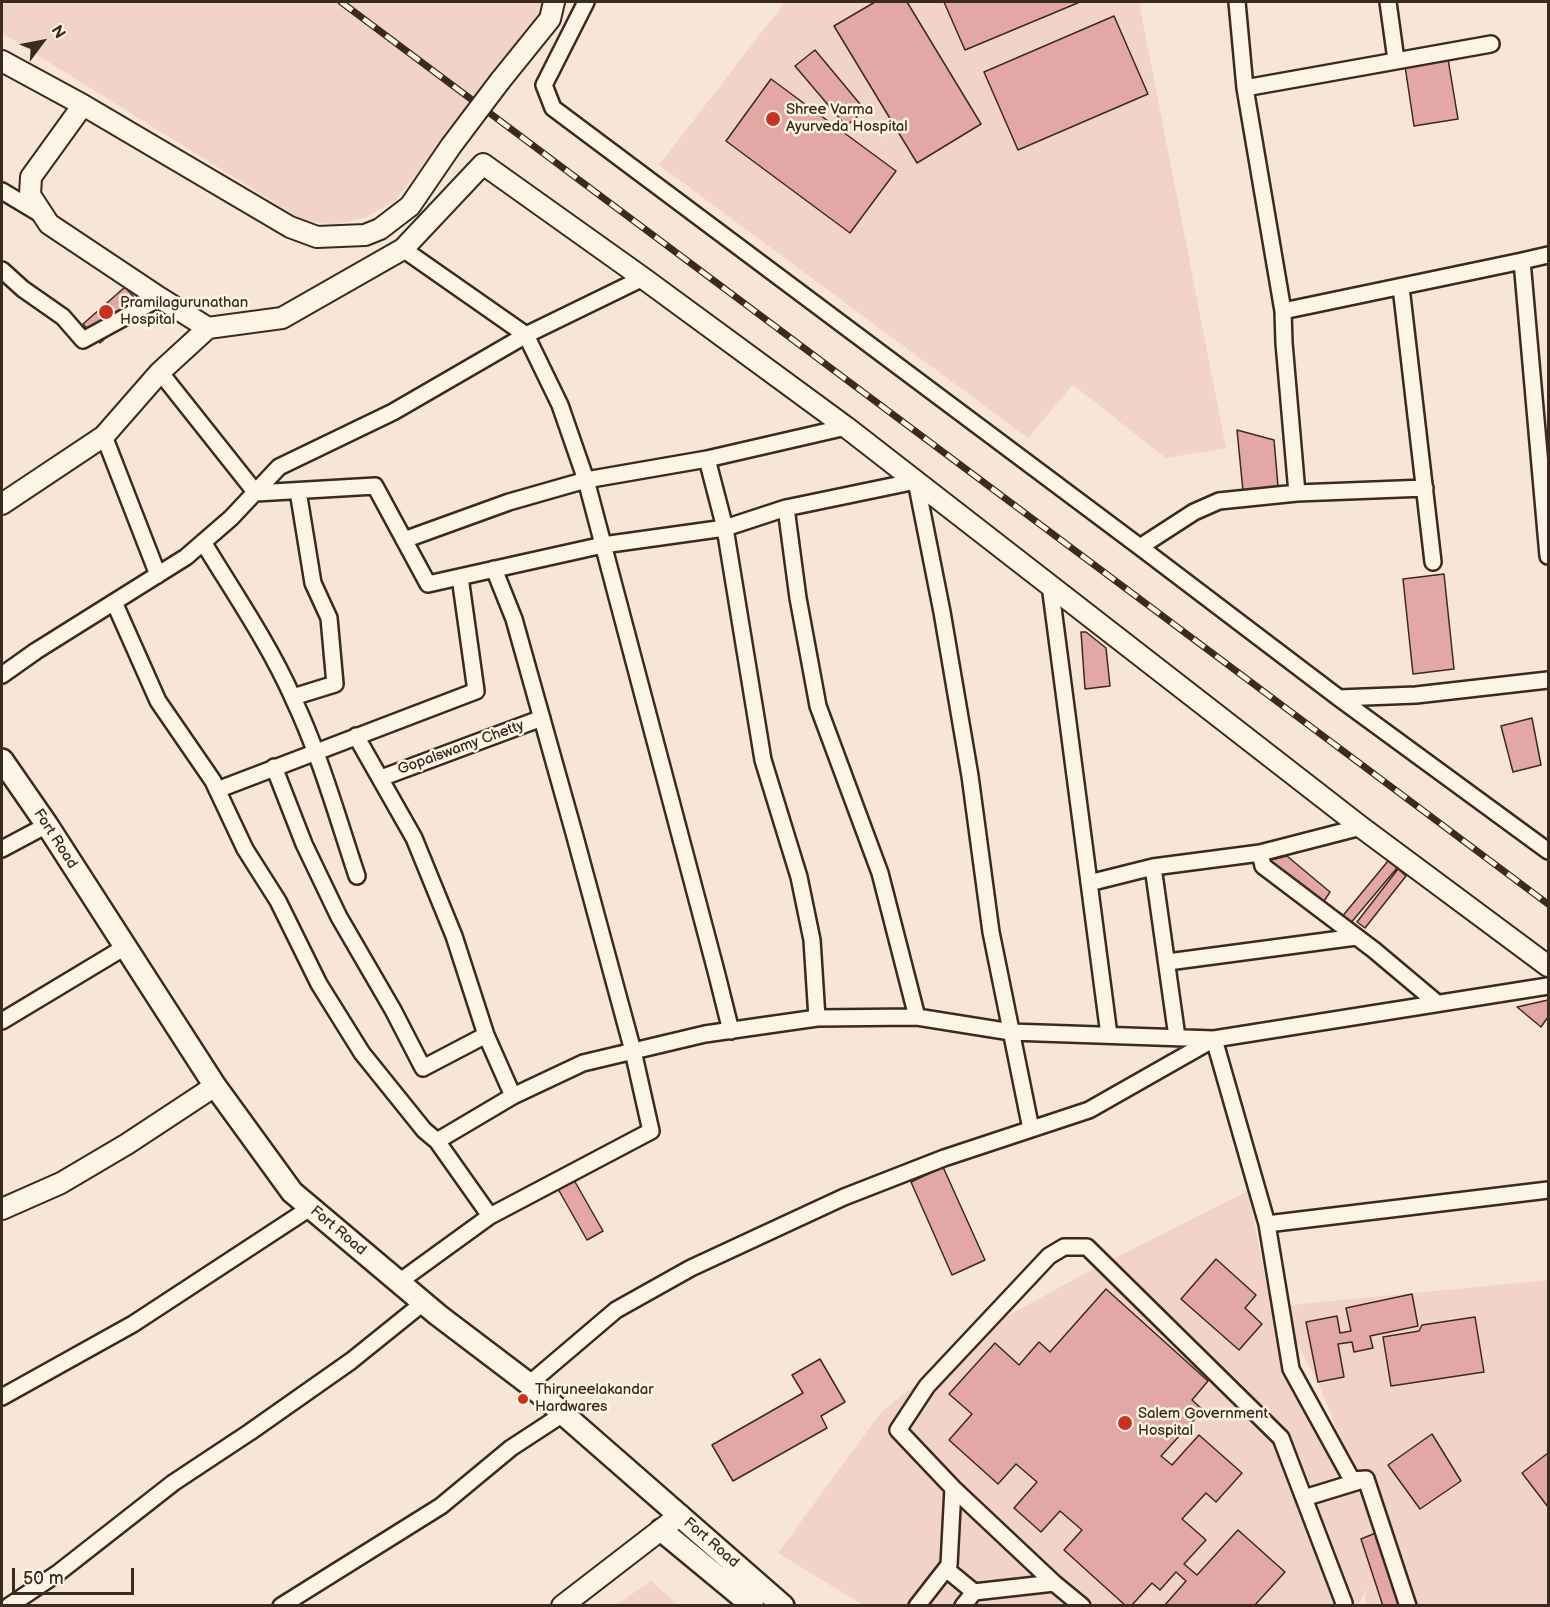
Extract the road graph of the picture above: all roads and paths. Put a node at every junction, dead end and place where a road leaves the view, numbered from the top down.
1 (554, 2) edge
2 (586, 2) edge
3 (1237, 2) edge
4 (1388, 2) edge
5 (1491, 44) dead end
6 (1396, 60) junction
7 (2, 61) edge
8 (1245, 88) junction
9 (83, 105) junction
10 (2, 191) edge
11 (42, 215) junction
12 (403, 249) junction
13 (1548, 255) edge
14 (1522, 261) junction
15 (2, 270) edge
16 (643, 278) junction
17 (1401, 287) junction
18 (160, 298) junction
19 (1283, 310) junction
20 (208, 328) junction
21 (526, 335) junction
22 (160, 372) junction
23 (846, 428) junction
24 (104, 436) junction
25 (706, 459) junction
26 (586, 480) junction
27 (916, 482) junction
28 (1425, 488) junction
29 (298, 490) junction
30 (256, 493) junction
31 (1297, 493) junction
32 (3, 500) edge
33 (786, 507) junction
34 (725, 528) junction
35 (404, 540) junction
36 (203, 543) junction
37 (603, 545) junction
38 (1140, 547) junction
39 (1548, 556) edge
40 (1433, 562) dead end
41 (494, 569) junction
42 (158, 575) junction
43 (460, 577) junction
44 (1050, 585) junction
45 (114, 602) junction
46 (2, 675) edge
47 (1548, 680) edge
48 (293, 697) junction
49 (1339, 698) junction
50 (542, 718) junction
51 (356, 736) junction
52 (315, 752) junction
53 (2, 760) edge
54 (274, 767) junction
55 (381, 778) junction
56 (217, 790) junction
57 (46, 825) junction
58 (1361, 827) junction
59 (2, 849) edge
60 (1548, 851) edge
61 (1260, 853) junction
62 (1153, 867) junction
63 (357, 876) dead end
64 (1089, 883) junction
65 (1356, 937) junction
66 (126, 947) junction
67 (1168, 962) junction
68 (1548, 966) edge
69 (1548, 986) edge
70 (1437, 1003) junction
71 (917, 1017) junction
72 (817, 1018) junction
73 (2, 1021) edge
74 (730, 1031) junction
75 (1011, 1032) junction
76 (486, 1035) junction
77 (1109, 1035) junction
78 (1178, 1037) junction
79 (1214, 1039) junction
80 (633, 1051) junction
81 (215, 1086) junction
82 (513, 1096) junction
83 (1031, 1129) junction
84 (437, 1142) junction
85 (1548, 1190) edge
86 (310, 1208) junction
87 (2, 1209) edge
88 (490, 1216) junction
89 (1267, 1224) junction
90 (399, 1282) junction
91 (423, 1303) junction
92 (529, 1384) junction
93 (2, 1397) edge
94 (564, 1414) junction
95 (1366, 1479) junction
96 (953, 1488) junction
97 (1304, 1498) junction
98 (680, 1515) junction
99 (661, 1530) junction
100 (946, 1569) junction
101 (1054, 1583) junction
102 (974, 1592) junction
103 (9, 1605) edge
104 (281, 1605) edge
105 (562, 1605) edge
106 (753, 1605) edge
107 (783, 1605) edge
108 (917, 1605) edge
109 (963, 1605) edge
110 (1082, 1605) edge
111 (1343, 1605) edge
112 (1408, 1605) edge

1 - 9 street, bridge
2 - 38 street
3 - 8 street
4 - 6 street
5 - 6 street
6 - 8 street
7 - 9 street
8 - 19 street
9 - 11 street
10 - 11 street
11 - 18 street
12 - 16 street
12 - 20 street
12 - 21 street
13 - 14 street
14 - 17 street
14 - 39 street
15 - 18 street
16 - 21 street
16 - 23 street
17 - 19 street
17 - 28 street
18 - 20 street
19 - 31 street
20 - 22 street
21 - 26 street
21 - 30 street
22 - 24 street
22 - 30 street
23 - 25 street
23 - 27 street
24 - 32 street
24 - 42 street
25 - 26 street
25 - 34 street
26 - 35 street
26 - 37 street
27 - 33 street
27 - 44 street
27 - 75 street
28 - 31 street
28 - 40 street
29 - 30 street
29 - 35 street
29 - 48 street
30 - 36 street
31 - 38 street
33 - 34 street
33 - 71 street
34 - 37 street
34 - 72 street
35 - 43 street
36 - 42 street
36 - 48 street
37 - 41 street
37 - 74 street
38 - 49 street
41 - 43 street
41 - 50 street
42 - 45 street
43 - 51 street
44 - 58 street
44 - 64 street
45 - 46 street
45 - 56 street
47 - 49 street
48 - 52 street
49 - 60 street
50 - 55 street, Gopalswamy Chetty
50 - 80 street
51 - 52 street
51 - 55 street
52 - 54 street
52 - 63 street
53 - 57 main road, Fort Road
54 - 56 street
54 - 76 street
55 - 76 street
56 - 84 street
57 - 59 street
57 - 66 main road, Fort Road
58 - 61 street
58 - 68 street
61 - 62 street
61 - 65 street
62 - 64 street
62 - 67 street
64 - 77 street
65 - 67 street
65 - 70 street
66 - 73 street
66 - 81 main road, Fort Road
67 - 78 street
69 - 70 street
70 - 79 street
71 - 72 street
71 - 75 street
72 - 74 street
74 - 80 street
75 - 77 street
75 - 83 street
76 - 82 street
77 - 78 street
78 - 79 street
79 - 83 street
79 - 89 street
80 - 82 street
80 - 88 street
81 - 86 main road, Fort Road
81 - 87 street
82 - 84 street
83 - 92 street
84 - 88 street
85 - 89 street
86 - 90 main road, Fort Road
86 - 93 street
88 - 90 street
89 - 95 street
90 - 91 main road, Fort Road
91 - 92 main road, Fort Road
91 - 103 street
92 - 94 main road, Fort Road
94 - 98 main road, Fort Road
94 - 104 street
95 - 97 street
95 - 112 street
96 - 97 street
96 - 100 street
96 - 101 street
97 - 111 street
98 - 99 street
98 - 107 main road, Fort Road
99 - 105 street
99 - 106 main road
100 - 102 street
100 - 108 street
101 - 102 street
101 - 110 street
102 - 109 street

